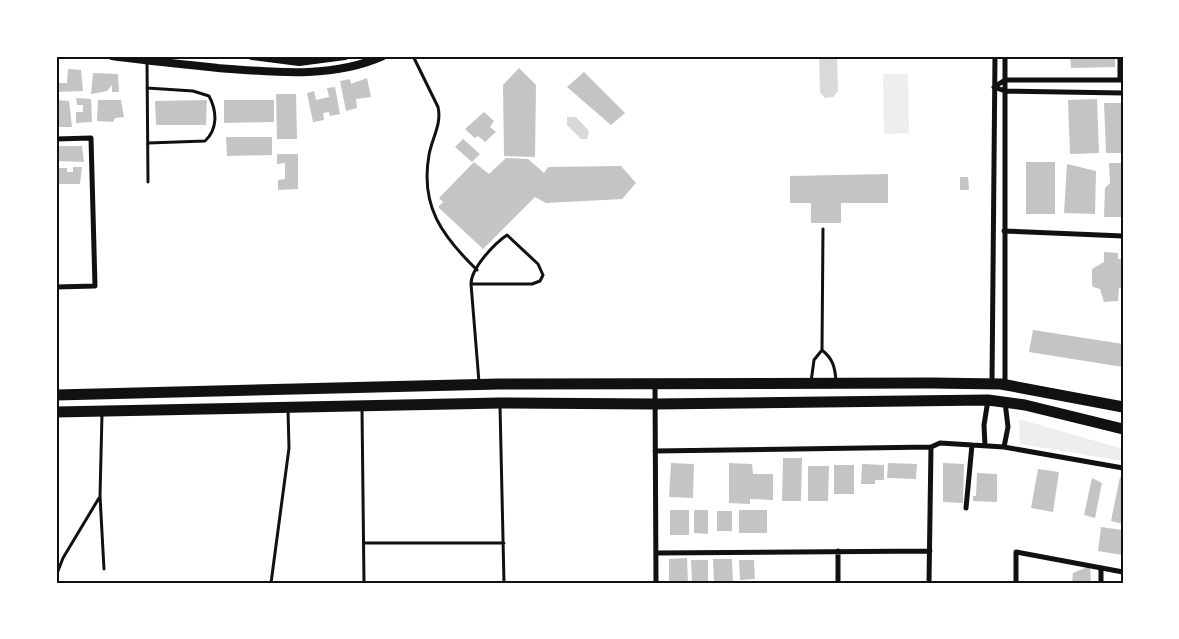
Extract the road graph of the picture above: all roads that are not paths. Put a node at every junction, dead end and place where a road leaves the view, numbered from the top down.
1 (112, 56) edge
2 (252, 56) edge
3 (345, 56) edge
4 (383, 56) edge
5 (413, 56) edge
6 (995, 56) edge
7 (1006, 56) edge
8 (1120, 56) edge
9 (146, 61) junction
10 (299, 62) junction
11 (300, 72) junction
12 (1005, 80) junction
13 (1122, 80) edge
14 (994, 87) junction
15 (147, 88) junction
16 (1005, 91) junction
17 (1123, 94) edge
18 (56, 139) edge
19 (148, 143) junction
20 (148, 182) dead end
21 (822, 229) dead end
22 (1004, 232) junction
23 (1123, 236) edge
24 (477, 270) junction
25 (471, 284) junction
26 (56, 287) edge
27 (822, 350) junction
28 (655, 384) junction
29 (811, 384) junction
30 (836, 384) junction
31 (992, 384) junction
32 (479, 385) junction
33 (1005, 385) junction
34 (56, 395) edge
35 (988, 400) junction
36 (1005, 402) junction
37 (500, 403) junction
38 (655, 404) junction
39 (362, 406) junction
40 (1123, 407) edge
41 (288, 408) junction
42 (102, 411) junction
43 (56, 412) edge
44 (1123, 429) edge
45 (972, 445) junction
46 (985, 446) junction
47 (931, 447) junction
48 (1004, 447) junction
49 (656, 451) junction
50 (1123, 468) edge
51 (100, 496) junction
52 (966, 508) dead end
53 (364, 543) junction
54 (504, 543) junction
55 (838, 551) junction
56 (930, 551) junction
57 (656, 553) junction
58 (1101, 568) junction
59 (104, 569) dead end
60 (1123, 572) edge
61 (56, 576) edge
62 (271, 583) edge
63 (364, 583) edge
64 (504, 583) edge
65 (656, 583) edge
66 (838, 583) edge
67 (929, 583) edge
68 (1016, 583) edge
69 (1101, 583) edge

1 - 9 street
2 - 10 street
3 - 10 street
4 - 11 street
5 - 24 lane
6 - 14 street
7 - 12 street
8 - 13 street
9 - 11 street
9 - 15 lane
10 - 11 street
12 - 13 street
12 - 14 street
12 - 16 street
14 - 16 street
14 - 31 street
15 - 19 lane
15 - 19 lane
16 - 17 street
16 - 22 street
18 - 26 street
19 - 20 lane
21 - 27 lane
22 - 23 street
22 - 33 street
24 - 25 lane
24 - 25 lane
25 - 32 lane
27 - 29 lane
27 - 30 lane
28 - 29 highway
28 - 32 highway
28 - 38 street
29 - 30 highway
30 - 31 highway
31 - 33 highway
32 - 34 highway
33 - 40 highway
35 - 36 highway
35 - 38 highway
35 - 46 street
36 - 44 highway
36 - 48 street
37 - 38 highway
37 - 39 highway
37 - 54 lane
38 - 49 street
39 - 41 highway
39 - 53 lane
41 - 42 highway
41 - 62 lane
42 - 43 highway
42 - 51 lane
45 - 46 street
45 - 47 street
45 - 52 street
46 - 48 street
47 - 49 street
47 - 56 street
48 - 50 street
49 - 57 street
51 - 59 lane
51 - 61 lane
53 - 54 lane
53 - 63 lane
54 - 64 lane
55 - 56 street
55 - 57 street
55 - 66 street
56 - 67 street
57 - 65 street
58 - 60 street
58 - 68 street
58 - 69 street

